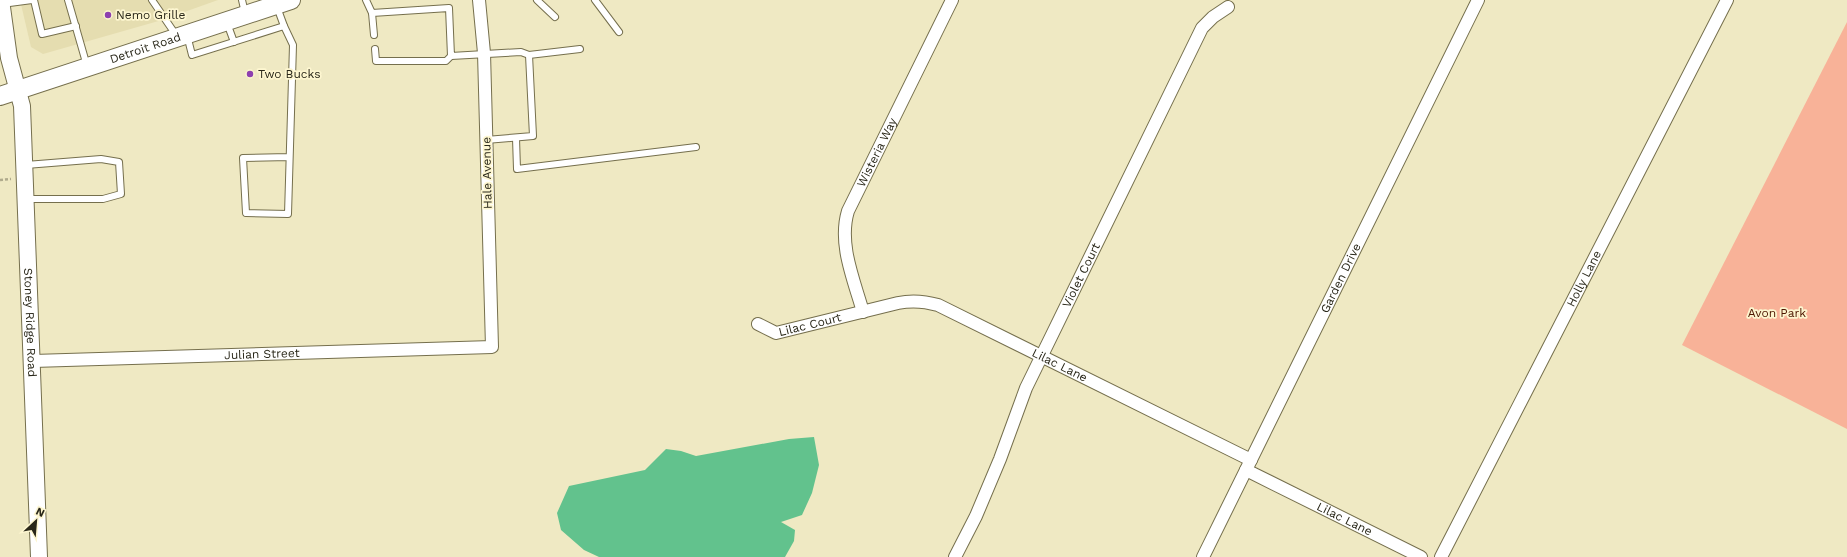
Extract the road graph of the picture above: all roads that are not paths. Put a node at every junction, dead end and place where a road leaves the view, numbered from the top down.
1 (33, 0) edge
2 (68, 0) edge
3 (152, 0) edge
4 (366, 0) edge
5 (479, 0) edge
6 (537, 0) edge
7 (595, 0) edge
8 (952, 0) edge
9 (1478, 0) edge
10 (1726, 0) edge
11 (284, 2) edge
12 (244, 7) edge
13 (1228, 7) dead end
14 (1, 8) edge
15 (372, 13) junction
16 (555, 16) dead end
17 (226, 21) junction
18 (76, 26) junction
19 (284, 26) junction
20 (619, 32) dead end
21 (374, 35) dead end
22 (182, 36) junction
23 (234, 42) junction
24 (375, 49) dead end
25 (580, 49) dead end
26 (484, 53) junction
27 (529, 55) junction
28 (452, 56) junction
29 (87, 66) junction
30 (19, 89) junction
31 (0, 96) edge
32 (516, 138) junction
33 (486, 140) junction
34 (696, 147) dead end
35 (288, 157) junction
36 (26, 165) junction
37 (27, 199) junction
38 (863, 312) junction
39 (758, 324) dead end
40 (492, 347) joint
41 (1042, 356) junction
42 (33, 361) junction
43 (1248, 465) junction
44 (39, 557) edge
45 (955, 557) edge
46 (1203, 557) edge
47 (1421, 557) edge
48 (1441, 557) edge

1 - 14 lane
1 - 18 lane
2 - 18 lane
3 - 22 lane
4 - 15 lane
5 - 26 street, Hale Avenue
6 - 16 lane
7 - 20 lane
8 - 38 street, Wisteria Way
9 - 43 street, Garden Drive
10 - 48 street, Holly Lane
11 - 12 main road, Detroit Road
11 - 19 lane
12 - 17 main road, Detroit Road
13 - 41 street, Violet Court
14 - 30 street, Stoney Ridge Road
15 - 21 lane
15 - 28 lane
17 - 22 main road, Detroit Road
17 - 23 lane
18 - 29 lane
19 - 23 lane
19 - 35 lane
22 - 23 lane
22 - 29 main road, Detroit Road
24 - 28 lane
25 - 27 lane
26 - 27 lane
26 - 28 lane
26 - 33 street, Hale Avenue
27 - 32 lane
29 - 30 main road, Detroit Road
30 - 31 main road, Detroit Road
30 - 36 street, Stoney Ridge Road
32 - 33 lane
32 - 34 lane
33 - 40 street, Hale Avenue
35 - 35 lane
36 - 37 street, Stoney Ridge Road
36 - 37 lane
37 - 42 street, Stoney Ridge Road
38 - 39 street, Lilac Court
38 - 41 street, Lilac Lane
40 - 42 street, Julian Street
41 - 43 street, Lilac Lane
41 - 45 street, Violet Court
42 - 44 street, Stoney Ridge Road
43 - 46 street, Garden Drive
43 - 47 street, Lilac Lane

